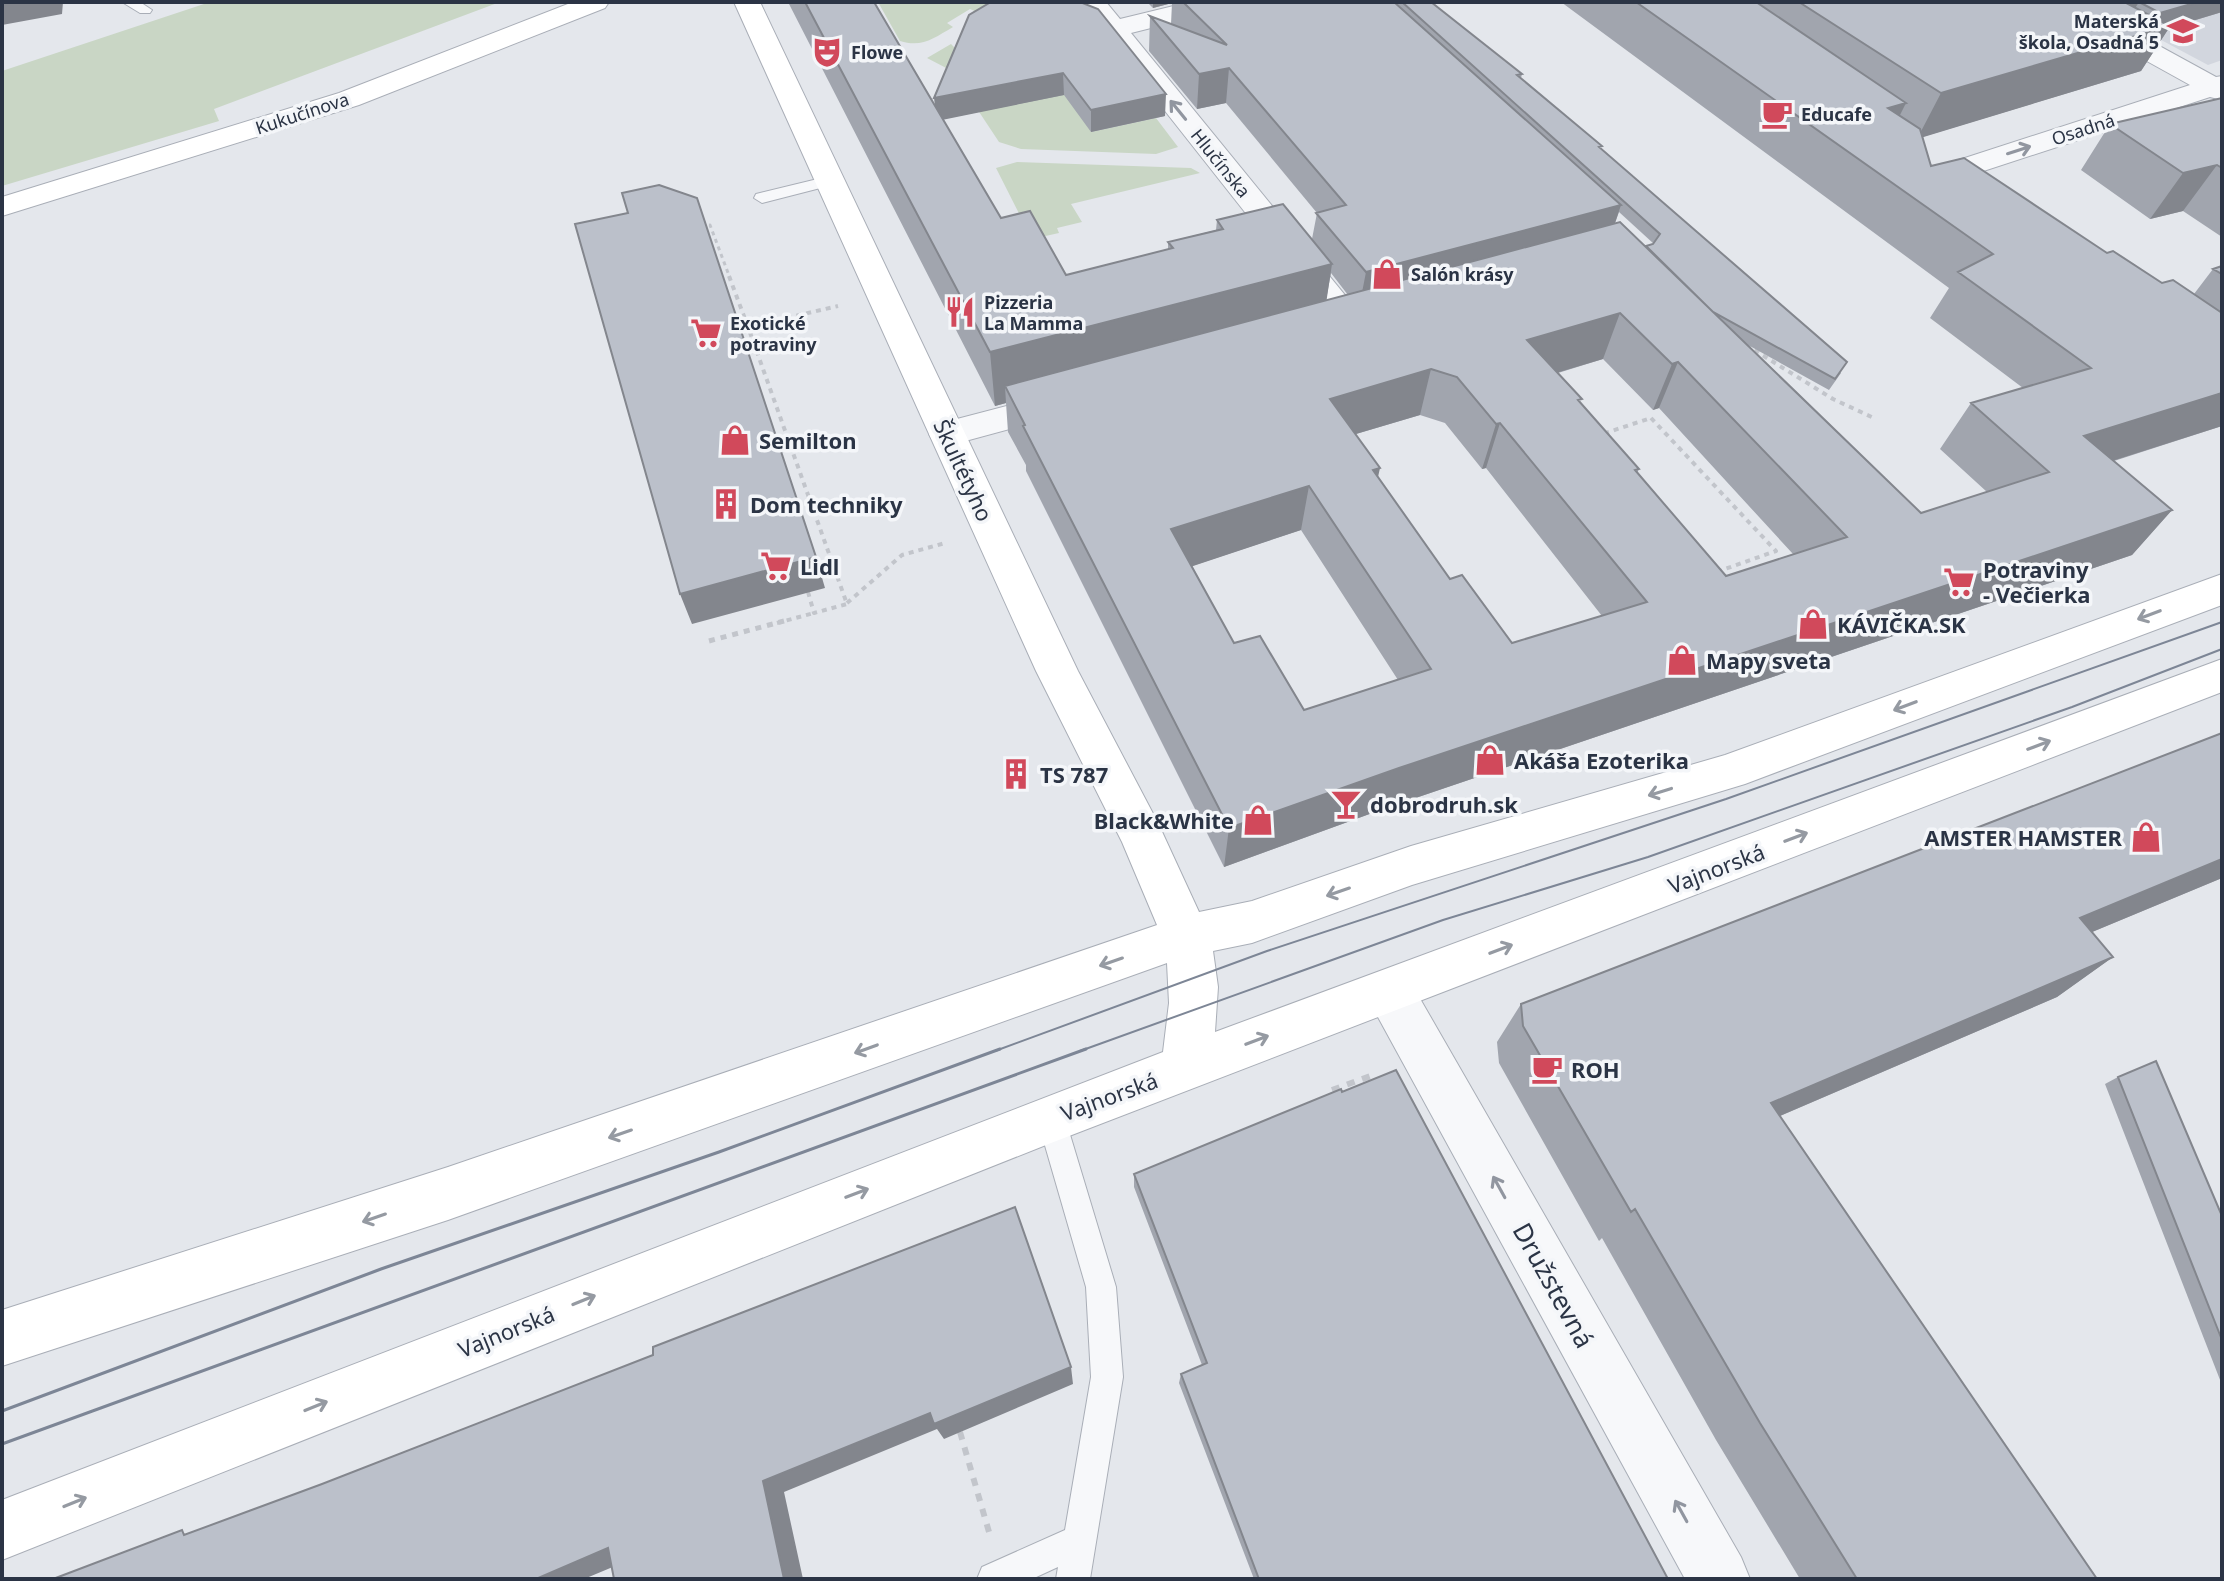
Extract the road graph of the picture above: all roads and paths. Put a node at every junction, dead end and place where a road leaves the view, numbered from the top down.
1 (129, 2) edge
2 (596, 2) edge
3 (747, 2) edge
4 (1092, 2) edge
5 (1222, 2) edge
6 (2060, 2) edge
7 (145, 10) dead end
8 (1113, 29) junction
9 (2219, 87) edge
10 (830, 181) junction
11 (1970, 192) edge
12 (762, 198) dead end
13 (2, 207) edge
14 (697, 227) edge
15 (844, 305) dead end
16 (1351, 323) edge
17 (748, 327) junction
18 (1742, 342) edge
19 (1092, 395) edge
20 (1651, 418) joint
21 (1876, 419) dead end
22 (947, 434) junction
23 (956, 540) dead end
24 (2222, 589) edge
25 (808, 592) edge
26 (847, 604) junction
27 (814, 613) junction
28 (709, 641) dead end
29 (2222, 675) edge
30 (1185, 936) junction
31 (1390, 992) junction
32 (1185, 1069) junction
33 (1386, 1071) edge
34 (1332, 1090) edge
35 (1051, 1118) junction
36 (2, 1338) edge
37 (960, 1432) edge
38 (2, 1530) edge
39 (1078, 1541) junction
40 (998, 1577) edge
41 (1073, 1579) edge
42 (1719, 1579) edge

1 - 7 lane
2 - 13 main road, Kukučínova
3 - 10 main road, Škultétyho
4 - 8 street, Hlučínska
5 - 8 street
6 - 9 street
16 -> 8 street, Hlučínska
11 -> 9 street, Osadná
10 - 12 lane
10 - 22 main road, Škultétyho
14 - 17 path
15 - 17 path
17 - 26 path
18 - 21 path
19 - 22 street
20 - 20 path
22 - 30 main road, Škultétyho
23 - 26 path
24 -> 30 main road
25 - 27 path
26 - 27 path
27 - 28 path
31 -> 29 main road, Vajnorská
30 - 32 main road, Škultétyho
30 -> 36 main road
32 -> 31 main road, Vajnorská
42 -> 31 street, Družstevná
32 - 35 main road, Vajnorská
33 - 34 path
38 -> 35 main road, Vajnorská
35 - 39 lane
37 - 40 path
39 - 40 lane
39 - 41 lane

